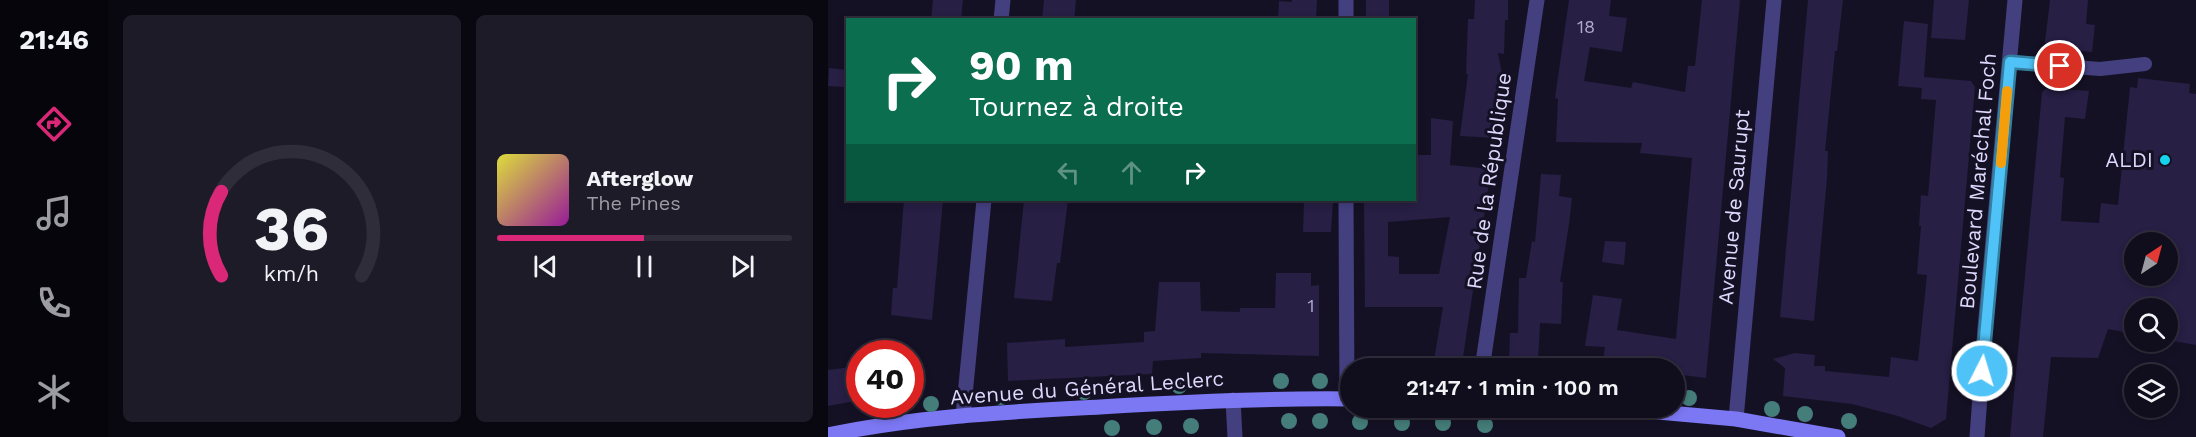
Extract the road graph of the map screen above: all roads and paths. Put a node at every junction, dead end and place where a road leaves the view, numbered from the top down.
1 (1003, 0) edge
2 (1346, 0) edge
3 (1537, 0) edge
4 (1774, 0) edge
5 (2015, 0) edge
6 (1001, 18) edge
7 (1346, 18) edge
8 (2010, 62) junction
9 (2145, 64) dead end
10 (984, 201) edge
11 (1346, 201) edge
12 (1348, 358) edge
13 (1484, 358) edge
14 (1340, 399) edge
15 (1233, 400) junction
16 (1685, 414) edge
17 (963, 416) junction
18 (1736, 418) junction
19 (828, 435) edge
20 (1235, 437) edge
21 (1838, 437) edge
22 (1977, 437) edge

1 - 6 street
2 - 7 street
3 - 13 street, Rue de la République
4 - 18 street, Avenue de Saurupt
5 - 8 street, Boulevard Maréchal Foch
8 - 9 lane
8 - 22 street, Boulevard Maréchal Foch
10 - 17 street
11 - 12 street
14 - 15 main road, Avenue du Général Leclerc
15 - 17 main road, Avenue du Général Leclerc
15 - 20 street
16 - 18 main road
17 - 19 main road, Avenue du Général Leclerc
18 - 21 main road

